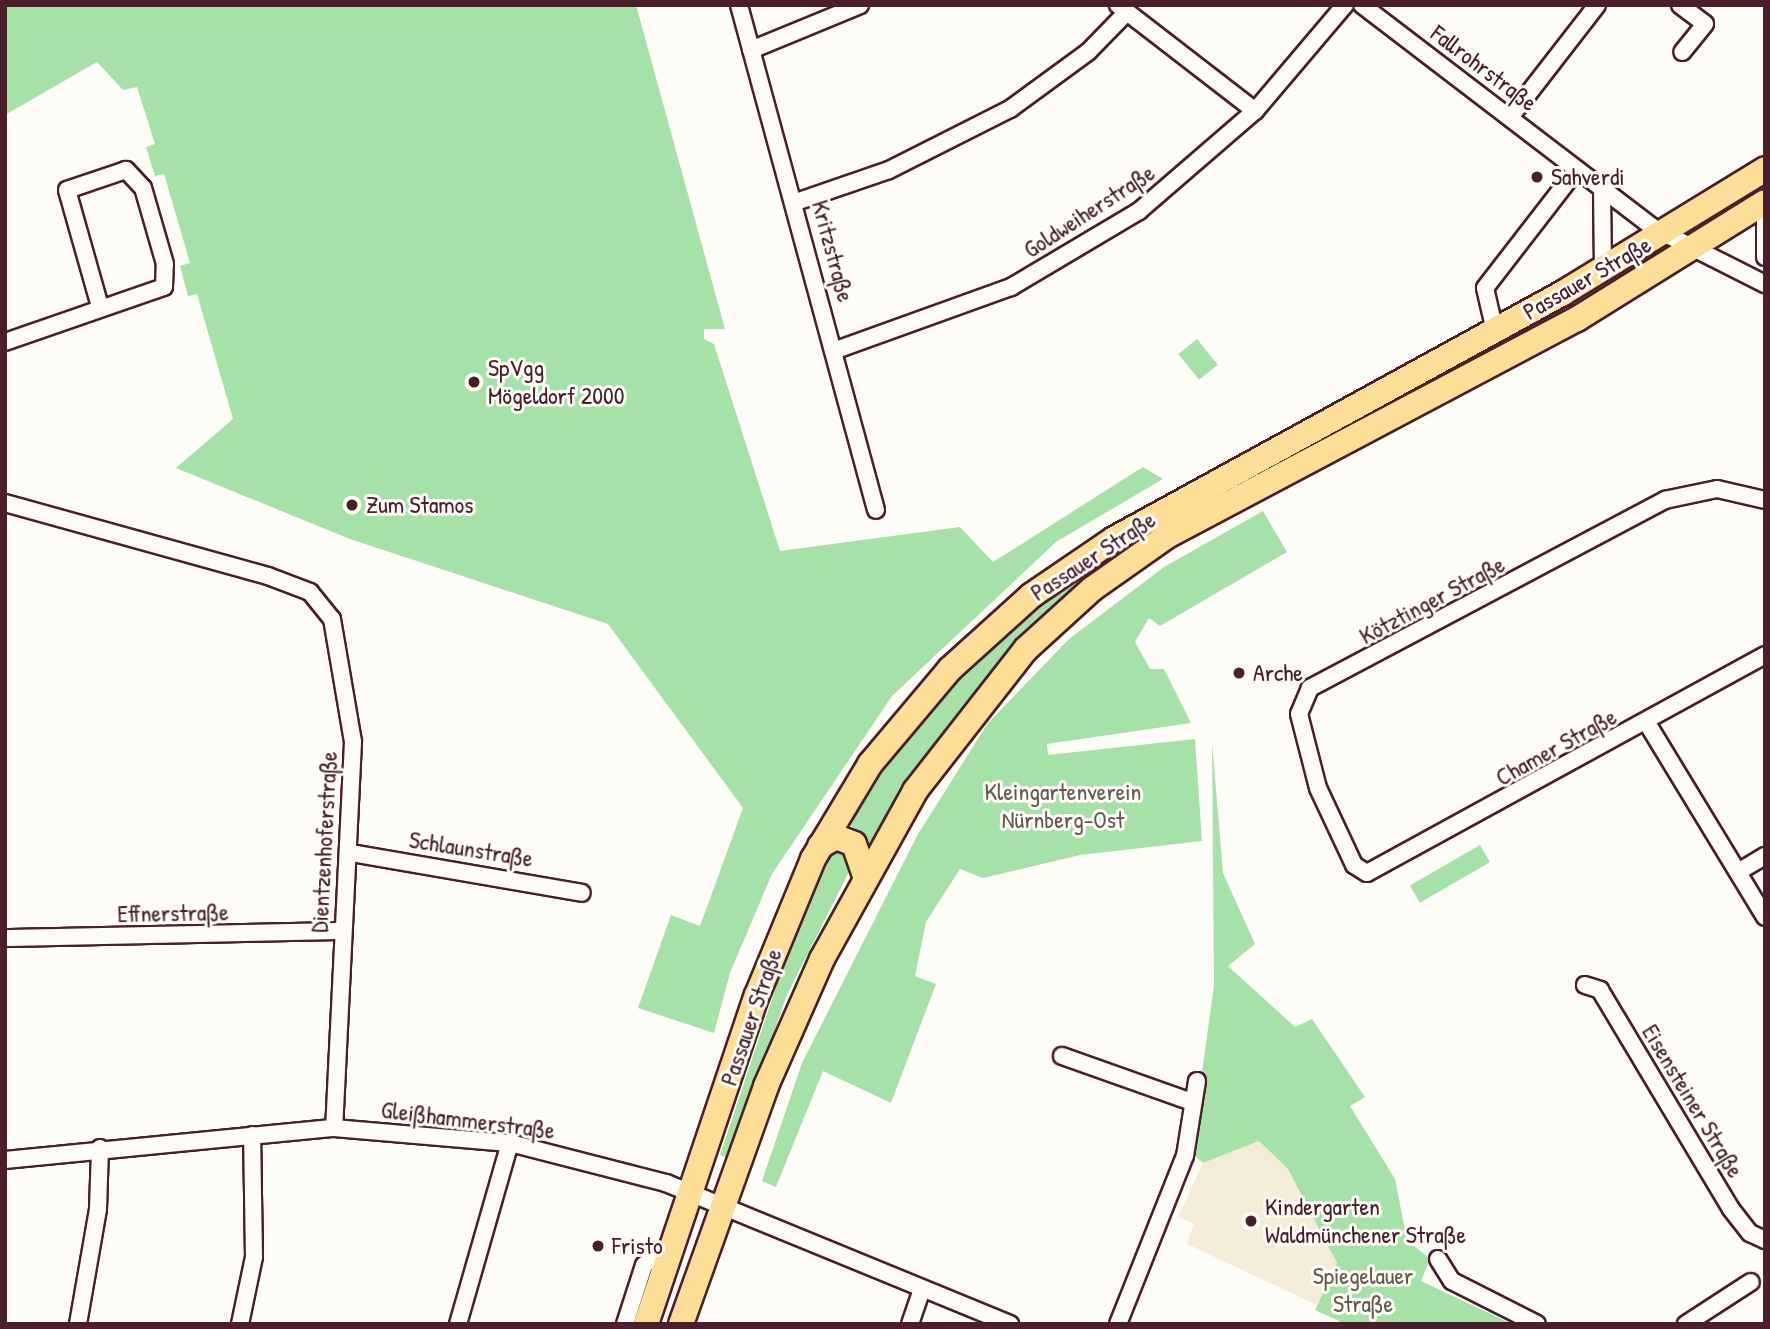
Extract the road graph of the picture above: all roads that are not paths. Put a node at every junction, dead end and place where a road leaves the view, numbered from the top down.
1 (739, 5) edge
2 (860, 5) edge
3 (1345, 5) edge
4 (1362, 5) edge
5 (1597, 5) edge
6 (1680, 5) edge
7 (1122, 9) edge
8 (751, 50) junction
9 (1682, 52) dead end
10 (1255, 111) junction
11 (1511, 116) junction
12 (1577, 169) junction
13 (1765, 169) edge
14 (1602, 188) junction
15 (796, 202) junction
16 (1765, 204) edge
17 (1662, 234) junction
18 (1697, 248) junction
19 (1765, 257) edge
20 (1603, 270) junction
21 (1765, 284) edge
22 (100, 307) junction
23 (1495, 331) junction
24 (5, 342) edge
25 (836, 350) junction
26 (1765, 500) edge
27 (5, 503) edge
28 (876, 510) dead end
29 (1765, 655) edge
30 (1647, 723) junction
31 (820, 846) junction
32 (351, 853) junction
33 (1765, 856) edge
34 (1738, 872) junction
35 (1367, 873) joint
36 (865, 876) junction
37 (582, 893) dead end
38 (1765, 917) edge
39 (342, 931) junction
40 (5, 938) edge
41 (1585, 985) dead end
42 (1062, 1056) dead end
43 (1198, 1081) dead end
44 (1192, 1102) junction
45 (334, 1128) junction
46 (252, 1135) junction
47 (510, 1143) junction
48 (100, 1149) junction
49 (5, 1160) edge
50 (689, 1194) junction
51 (722, 1208) junction
52 (1765, 1240) edge
53 (672, 1242) junction
54 (1438, 1259) dead end
55 (1751, 1282) dead end
56 (922, 1290) junction
57 (78, 1324) edge
58 (240, 1324) edge
59 (458, 1324) edge
60 (625, 1324) edge
61 (646, 1324) edge
62 (681, 1324) edge
63 (910, 1324) edge
64 (1010, 1324) edge
65 (1118, 1324) edge
66 (1537, 1324) edge
67 (1686, 1324) edge

1 - 8 street, Kritzstraße
2 - 8 street
3 - 10 street, Goldweiherstraße
4 - 11 street, Fallrohrstraße
5 - 11 street
6 - 9 street
7 - 10 street
7 - 15 street
8 - 15 street, Kritzstraße
10 - 25 street, Goldweiherstraße
11 - 12 street, Fallrohrstraße
12 - 14 street, Fallrohrstraße
12 - 23 street
13 - 17 main road, Passauer Straße
14 - 17 street, Fallrohrstraße
14 - 20 street
15 - 25 street, Kritzstraße
16 - 18 main road, Passauer Straße
16 - 19 street
17 - 18 street, Fallrohrstraße
17 - 20 main road, Passauer Straße
18 - 21 street, Fallrohrstraße
18 - 36 main road, Passauer Straße
20 - 23 main road, Passauer Straße
22 - 22 street
22 - 24 street
23 - 31 main road, Passauer Straße
25 - 28 street, Kritzstraße
26 - 35 street, Kötztinger Straße
27 - 32 street, Dientzenhoferstraße
29 - 30 street, Chamer Straße
30 - 34 street
30 - 35 street, Chamer Straße
31 - 36 main road
31 - 50 main road, Passauer Straße
32 - 37 street, Schlaunstraße
32 - 39 street, Dientzenhoferstraße
33 - 34 street
34 - 38 street
36 - 51 main road, Passauer Straße
39 - 40 street, Effnerstraße
39 - 45 street, Dientzenhoferstraße
41 - 52 street, Eisensteiner Straße
42 - 44 street
43 - 44 street
44 - 65 street
45 - 46 street, Gleißhammerstraße
45 - 47 street, Gleißhammerstraße
46 - 48 street, Gleißhammerstraße
46 - 58 street
47 - 50 street, Gleißhammerstraße
47 - 59 street
48 - 49 street, Gleißhammerstraße
48 - 57 street
50 - 51 street, Gleißhammerstraße
50 - 53 main road, Passauer Straße
51 - 56 street, Gleißhammerstraße
51 - 62 main road, Passauer Straße
53 - 60 street
53 - 61 main road, Passauer Straße
54 - 66 street
55 - 67 street
56 - 63 street
56 - 64 street, Gleißhammerstraße

